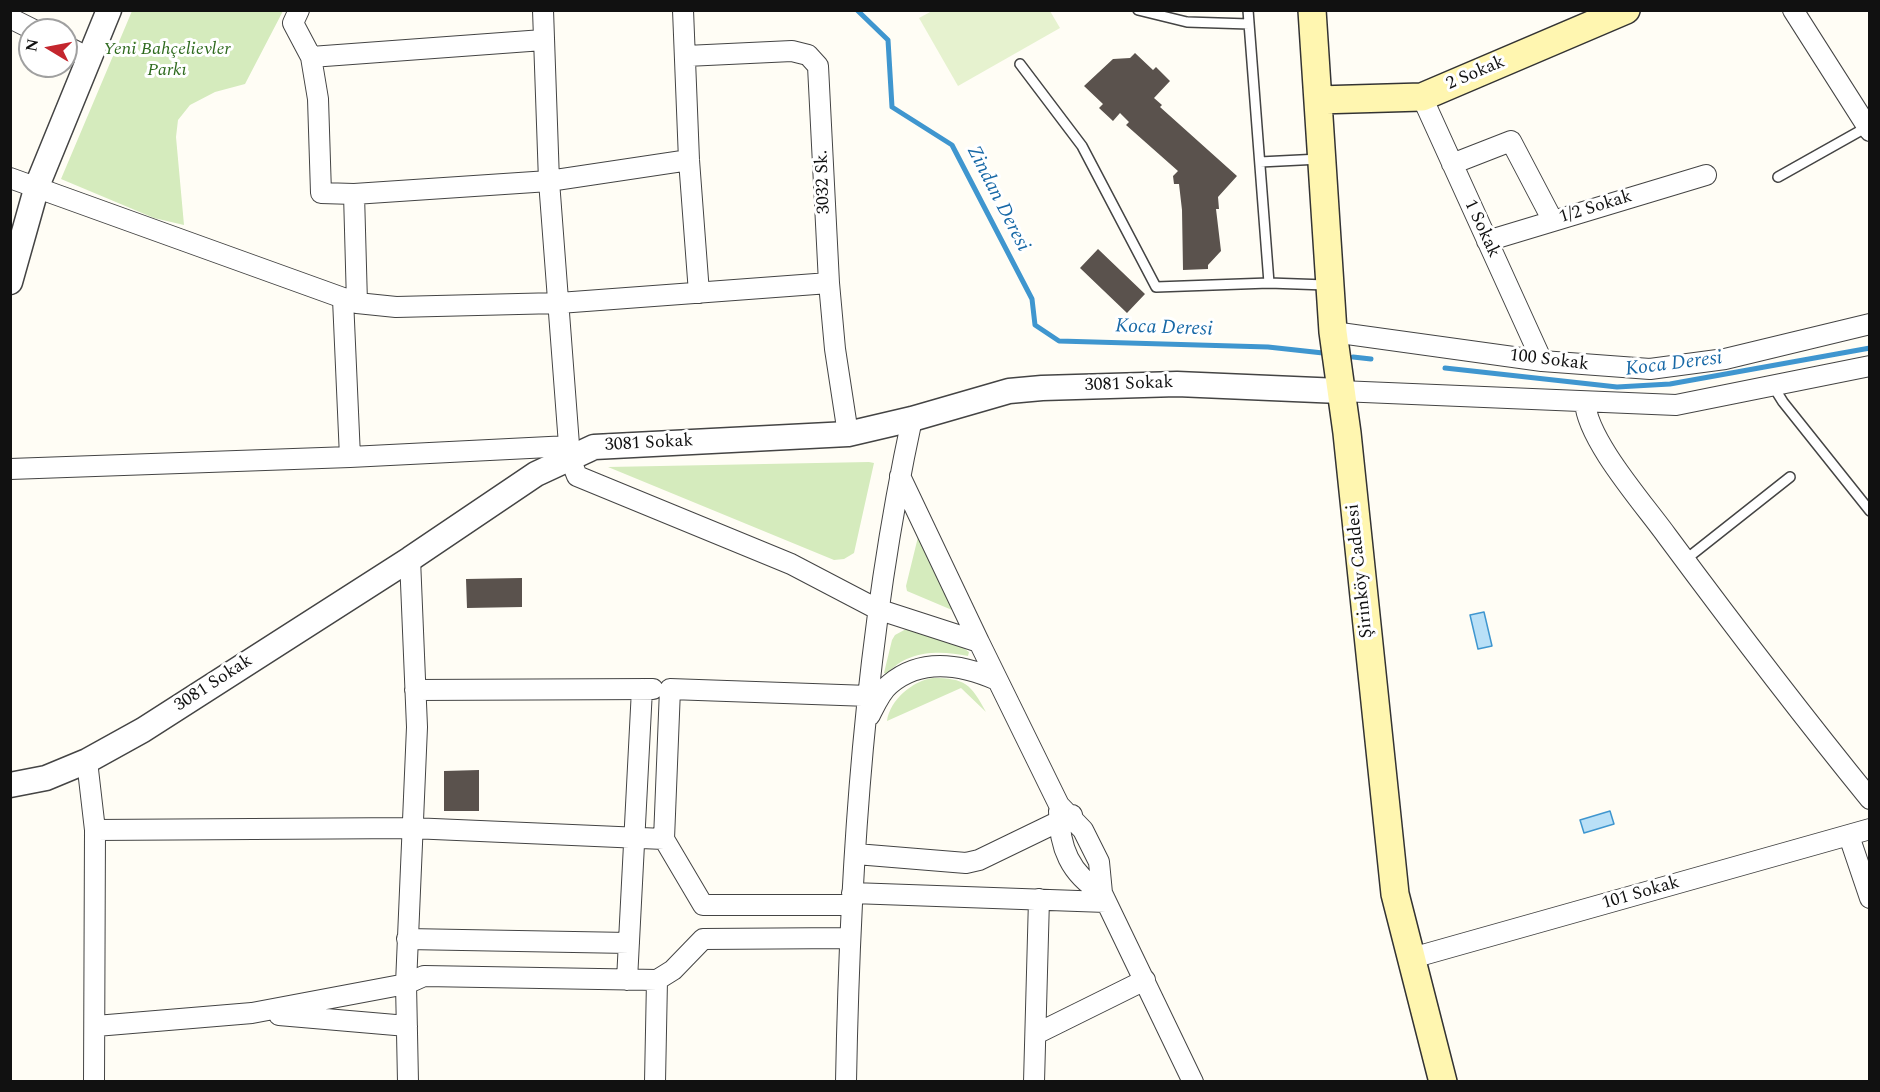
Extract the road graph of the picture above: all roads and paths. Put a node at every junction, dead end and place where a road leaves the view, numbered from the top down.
1 (109, 10) edge
2 (299, 10) edge
3 (543, 10) edge
4 (683, 10) edge
5 (1138, 10) edge
6 (1248, 10) edge
7 (1312, 10) edge
8 (1320, 10) edge
9 (1626, 10) edge
10 (1793, 10) edge
11 (1249, 24) junction
12 (543, 40) junction
13 (78, 52) edge
14 (1316, 54) junction
15 (686, 56) junction
16 (311, 57) junction
17 (89, 58) junction
18 (1020, 64) dead end
19 (1422, 97) junction
20 (1318, 100) junction
21 (1868, 129) edge
22 (1322, 159) junction
23 (689, 160) junction
24 (1260, 162) junction
25 (1452, 164) junction
26 (1706, 175) dead end
27 (1778, 177) dead end
28 (10, 178) edge
29 (549, 181) junction
30 (37, 186) junction
31 (354, 194) junction
32 (1553, 221) junction
33 (1487, 241) junction
34 (10, 282) edge
35 (829, 283) junction
36 (1269, 283) junction
37 (1331, 285) junction
38 (699, 293) junction
39 (350, 301) junction
40 (559, 303) junction
41 (1869, 324) edge
42 (1334, 332) junction
43 (1542, 361) junction
44 (1869, 366) edge
45 (1773, 386) junction
46 (1340, 391) junction
47 (1585, 402) junction
48 (912, 419) junction
49 (848, 434) junction
50 (569, 452) junction
51 (350, 457) junction
52 (10, 469) edge
53 (900, 476) junction
54 (1790, 477) dead end
55 (1869, 511) edge
56 (410, 559) junction
57 (1685, 560) junction
58 (877, 609) junction
59 (979, 642) junction
60 (997, 680) junction
61 (642, 689) junction
62 (670, 689) junction
63 (415, 690) junction
64 (869, 696) junction
65 (867, 720) junction
66 (87, 761) junction
67 (10, 785) edge
68 (1869, 799) edge
69 (1063, 814) junction
70 (411, 828) junction
71 (1869, 829) edge
72 (95, 830) junction
73 (1849, 836) junction
74 (636, 839) junction
75 (664, 839) junction
76 (856, 854) junction
77 (1104, 897) junction
78 (1869, 898) edge
79 (852, 899) junction
80 (1039, 899) junction
81 (703, 905) junction
82 (848, 938) junction
83 (407, 939) junction
84 (703, 939) junction
85 (629, 943) junction
86 (1412, 958) junction
87 (627, 980) junction
88 (657, 980) junction
89 (1144, 980) junction
90 (406, 984) junction
91 (252, 1013) junction
92 (96, 1026) junction
93 (407, 1026) junction
94 (1035, 1034) junction
95 (94, 1082) edge
96 (408, 1082) edge
97 (655, 1082) edge
98 (846, 1082) edge
99 (1034, 1082) edge
100 (1193, 1082) edge
101 (1443, 1082) edge

1 - 17 street
2 - 16 street
3 - 12 street
4 - 15 street
5 - 11 lane
6 - 11 lane
7 - 14 main road, Şirinköy Caddesi
8 - 14 main road, Şirinköy Caddesi
9 - 19 main road, 2 Sokak
10 - 21 street
11 - 24 lane
12 - 16 street
12 - 29 street
13 - 17 street
14 - 20 main road, Şirinköy Caddesi
15 - 23 street
15 - 35 street, 3032 Sk.
16 - 31 street
17 - 30 street
18 - 36 lane
19 - 20 main road, 2 Sokak
19 - 25 street, 1 Sokak
20 - 22 main road, Şirinköy Caddesi
21 - 27 lane
22 - 24 lane
22 - 37 main road, Şirinköy Caddesi
23 - 29 street
23 - 38 street
24 - 36 lane
25 - 32 street
25 - 33 street, 1 Sokak
26 - 32 street, 1/2 Sokak
28 - 30 street
29 - 31 street
29 - 40 street
30 - 34 street
30 - 39 street
31 - 39 street
32 - 33 street, 1/2 Sokak
33 - 43 street, 1 Sokak
35 - 38 street
35 - 49 street, 3032 Sk.
36 - 37 lane
37 - 42 main road, Şirinköy Caddesi
38 - 40 street
39 - 40 street
39 - 51 street
40 - 50 street
41 - 43 street, 100 Sokak
42 - 43 street, 100 Sokak
42 - 46 main road, Şirinköy Caddesi
44 - 45 street, 100 Sokak
45 - 47 street, 100 Sokak
45 - 55 lane
46 - 47 street, 100 Sokak
46 - 48 street, 3081 Sokak
46 - 86 main road, Şirinköy Caddesi
47 - 57 street
48 - 49 street, 3081 Sokak
48 - 53 street
49 - 50 street, 3081 Sokak
50 - 51 street
50 - 56 street, 3081 Sokak
50 - 58 street
51 - 52 street
53 - 58 street
53 - 59 street
54 - 57 lane
56 - 63 street
56 - 66 street, 3081 Sokak
57 - 68 street
58 - 59 street
58 - 64 street
59 - 60 street
60 - 65 street
60 - 69 street
61 - 62 street
61 - 63 street
61 - 74 street
62 - 64 street
62 - 75 street
63 - 70 street
64 - 65 street
65 - 76 street
66 - 67 street, 3081 Sokak
66 - 72 street
69 - 76 street
69 - 77 street
70 - 72 street
70 - 74 street
70 - 83 street
71 - 73 street, 101 Sokak
72 - 92 street
73 - 78 street
73 - 86 street, 101 Sokak
74 - 75 street
74 - 85 street
75 - 81 street
76 - 79 street
77 - 80 street
77 - 89 street
79 - 80 street
79 - 81 street
79 - 82 street
80 - 94 street
81 - 84 street
82 - 84 street
82 - 98 street
83 - 85 street
83 - 90 street
84 - 88 street
85 - 87 street
86 - 101 main road, Şirinköy Caddesi
87 - 88 street
87 - 90 street
88 - 97 street
89 - 94 street
89 - 100 street
90 - 91 street
90 - 93 street
91 - 92 street
91 - 93 street
92 - 95 street
93 - 96 street
94 - 99 street

